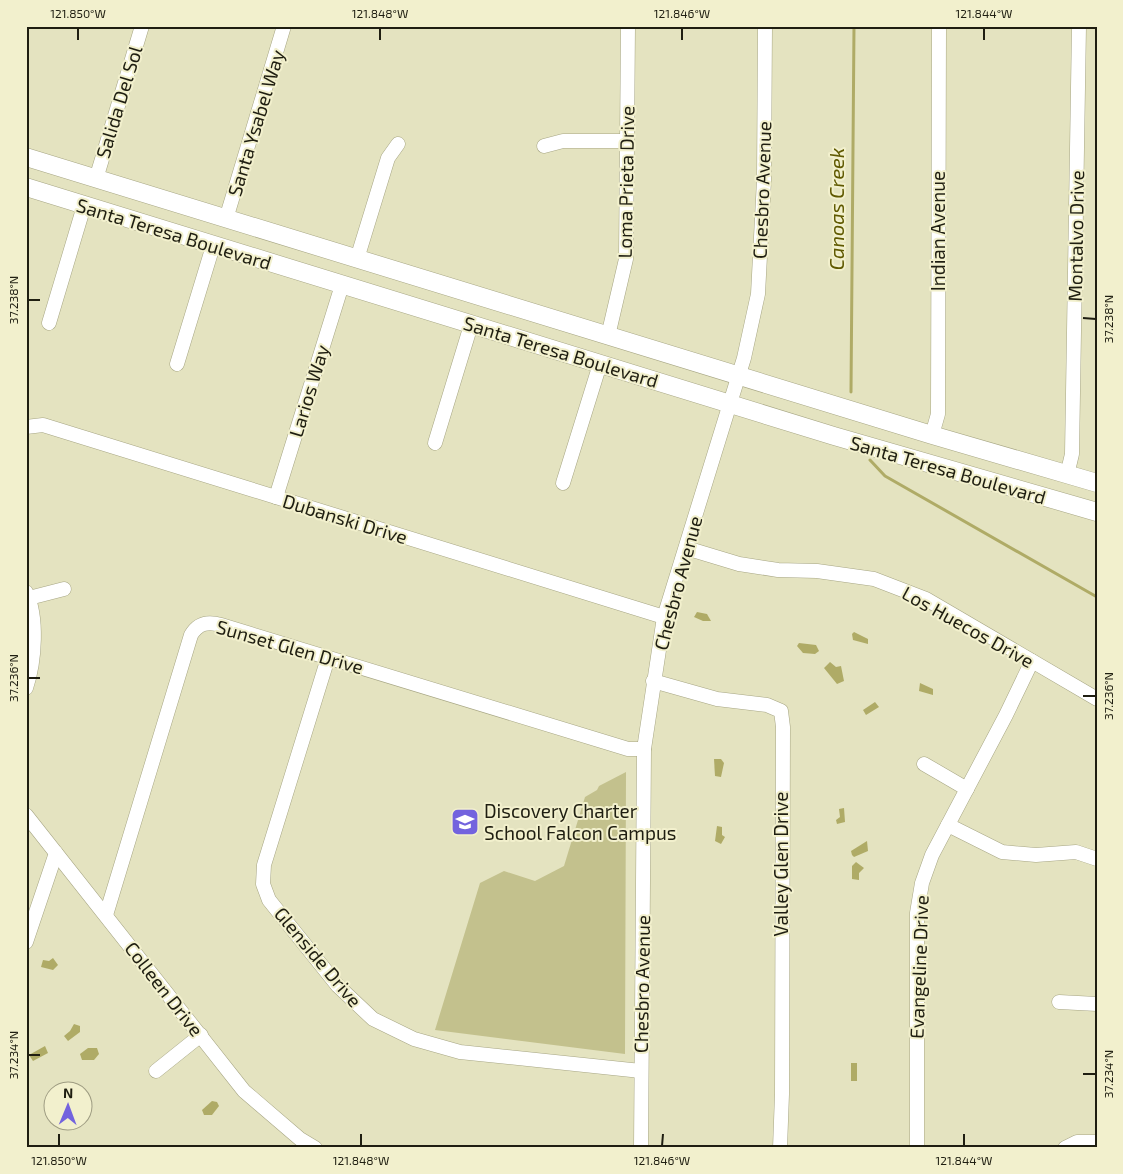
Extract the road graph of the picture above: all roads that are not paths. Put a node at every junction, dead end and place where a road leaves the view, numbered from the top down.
1 (142, 26) edge
2 (284, 26) edge
3 (628, 26) edge
4 (764, 26) edge
5 (939, 26) edge
6 (1079, 26) edge
7 (627, 141) junction
8 (398, 144) dead end
9 (544, 146) dead end
10 (26, 158) edge
11 (96, 179) junction
12 (26, 187) edge
13 (84, 206) junction
14 (226, 219) junction
15 (213, 246) junction
16 (357, 259) junction
17 (342, 285) junction
18 (49, 323) dead end
19 (472, 325) junction
20 (608, 336) junction
21 (177, 364) dead end
22 (600, 364) junction
23 (739, 376) junction
24 (730, 404) junction
25 (26, 427) edge
26 (932, 436) junction
27 (435, 443) dead end
28 (1067, 475) junction
29 (563, 483) dead end
30 (1097, 483) edge
31 (276, 497) junction
32 (1097, 512) edge
33 (686, 548) junction
34 (64, 588) dead end
35 (28, 595) edge
36 (664, 617) junction
37 (328, 658) junction
38 (1032, 661) junction
39 (653, 681) junction
40 (26, 688) edge
41 (1097, 699) edge
42 (644, 750) junction
43 (924, 764) dead end
44 (968, 788) junction
45 (26, 815) edge
46 (948, 825) junction
47 (56, 853) junction
48 (1097, 859) edge
49 (106, 915) junction
50 (26, 942) edge
51 (1059, 1002) dead end
52 (1097, 1004) edge
53 (201, 1036) junction
54 (156, 1071) dead end
55 (641, 1072) junction
56 (1097, 1142) edge
57 (296, 1143) edge
58 (316, 1148) edge
59 (641, 1148) edge
60 (780, 1148) edge
61 (917, 1148) edge
62 (1065, 1148) edge

1 - 11 street, Salida Del Sol
2 - 14 street, Santa Ysabel Way
3 - 7 street, Loma Prieta Drive
4 - 23 street, Chesbro Avenue
5 - 26 street, Indian Avenue
6 - 28 street, Montalvo Drive
7 - 9 street
7 - 20 street, Loma Prieta Drive
8 - 16 street
10 - 11 main road, Santa Teresa Boulevard
11 - 14 main road, Santa Teresa Boulevard
12 - 13 main road, Santa Teresa Boulevard
13 - 15 main road, Santa Teresa Boulevard
13 - 18 street
14 - 16 main road, Santa Teresa Boulevard
15 - 17 main road, Santa Teresa Boulevard
15 - 21 street
16 - 20 main road, Santa Teresa Boulevard
17 - 19 main road, Santa Teresa Boulevard
17 - 31 street, Larios Way
19 - 22 main road, Santa Teresa Boulevard
19 - 27 street
20 - 23 main road, Santa Teresa Boulevard
22 - 24 main road, Santa Teresa Boulevard
22 - 29 street
23 - 24 street, Chesbro Avenue
23 - 26 main road, Santa Teresa Boulevard
24 - 32 main road, Santa Teresa Boulevard
24 - 33 street, Chesbro Avenue
25 - 31 street, Dubanski Drive
26 - 28 main road, Santa Teresa Boulevard
28 - 30 main road, Santa Teresa Boulevard
31 - 36 street, Dubanski Drive
33 - 36 street, Chesbro Avenue
33 - 38 street, Los Huecos Drive
34 - 35 street
35 - 40 street
36 - 39 street, Chesbro Avenue
37 - 42 street, Sunset Glen Drive
37 - 49 street, Sunset Glen Drive
37 - 55 street, Glenside Drive
38 - 41 street, Los Huecos Drive
38 - 44 street, Evangeline Drive
39 - 42 street, Chesbro Avenue
39 - 60 street, Valley Glen Drive
42 - 55 street, Chesbro Avenue
43 - 44 street
44 - 46 street, Evangeline Drive
45 - 47 street, Colleen Drive
46 - 48 street
46 - 61 street, Evangeline Drive
47 - 49 street, Colleen Drive
47 - 50 street
49 - 53 street, Colleen Drive
51 - 52 street
53 - 54 street
53 - 57 street, Colleen Drive
55 - 59 street, Chesbro Avenue
56 - 62 street
57 - 58 street, Colleen Drive

